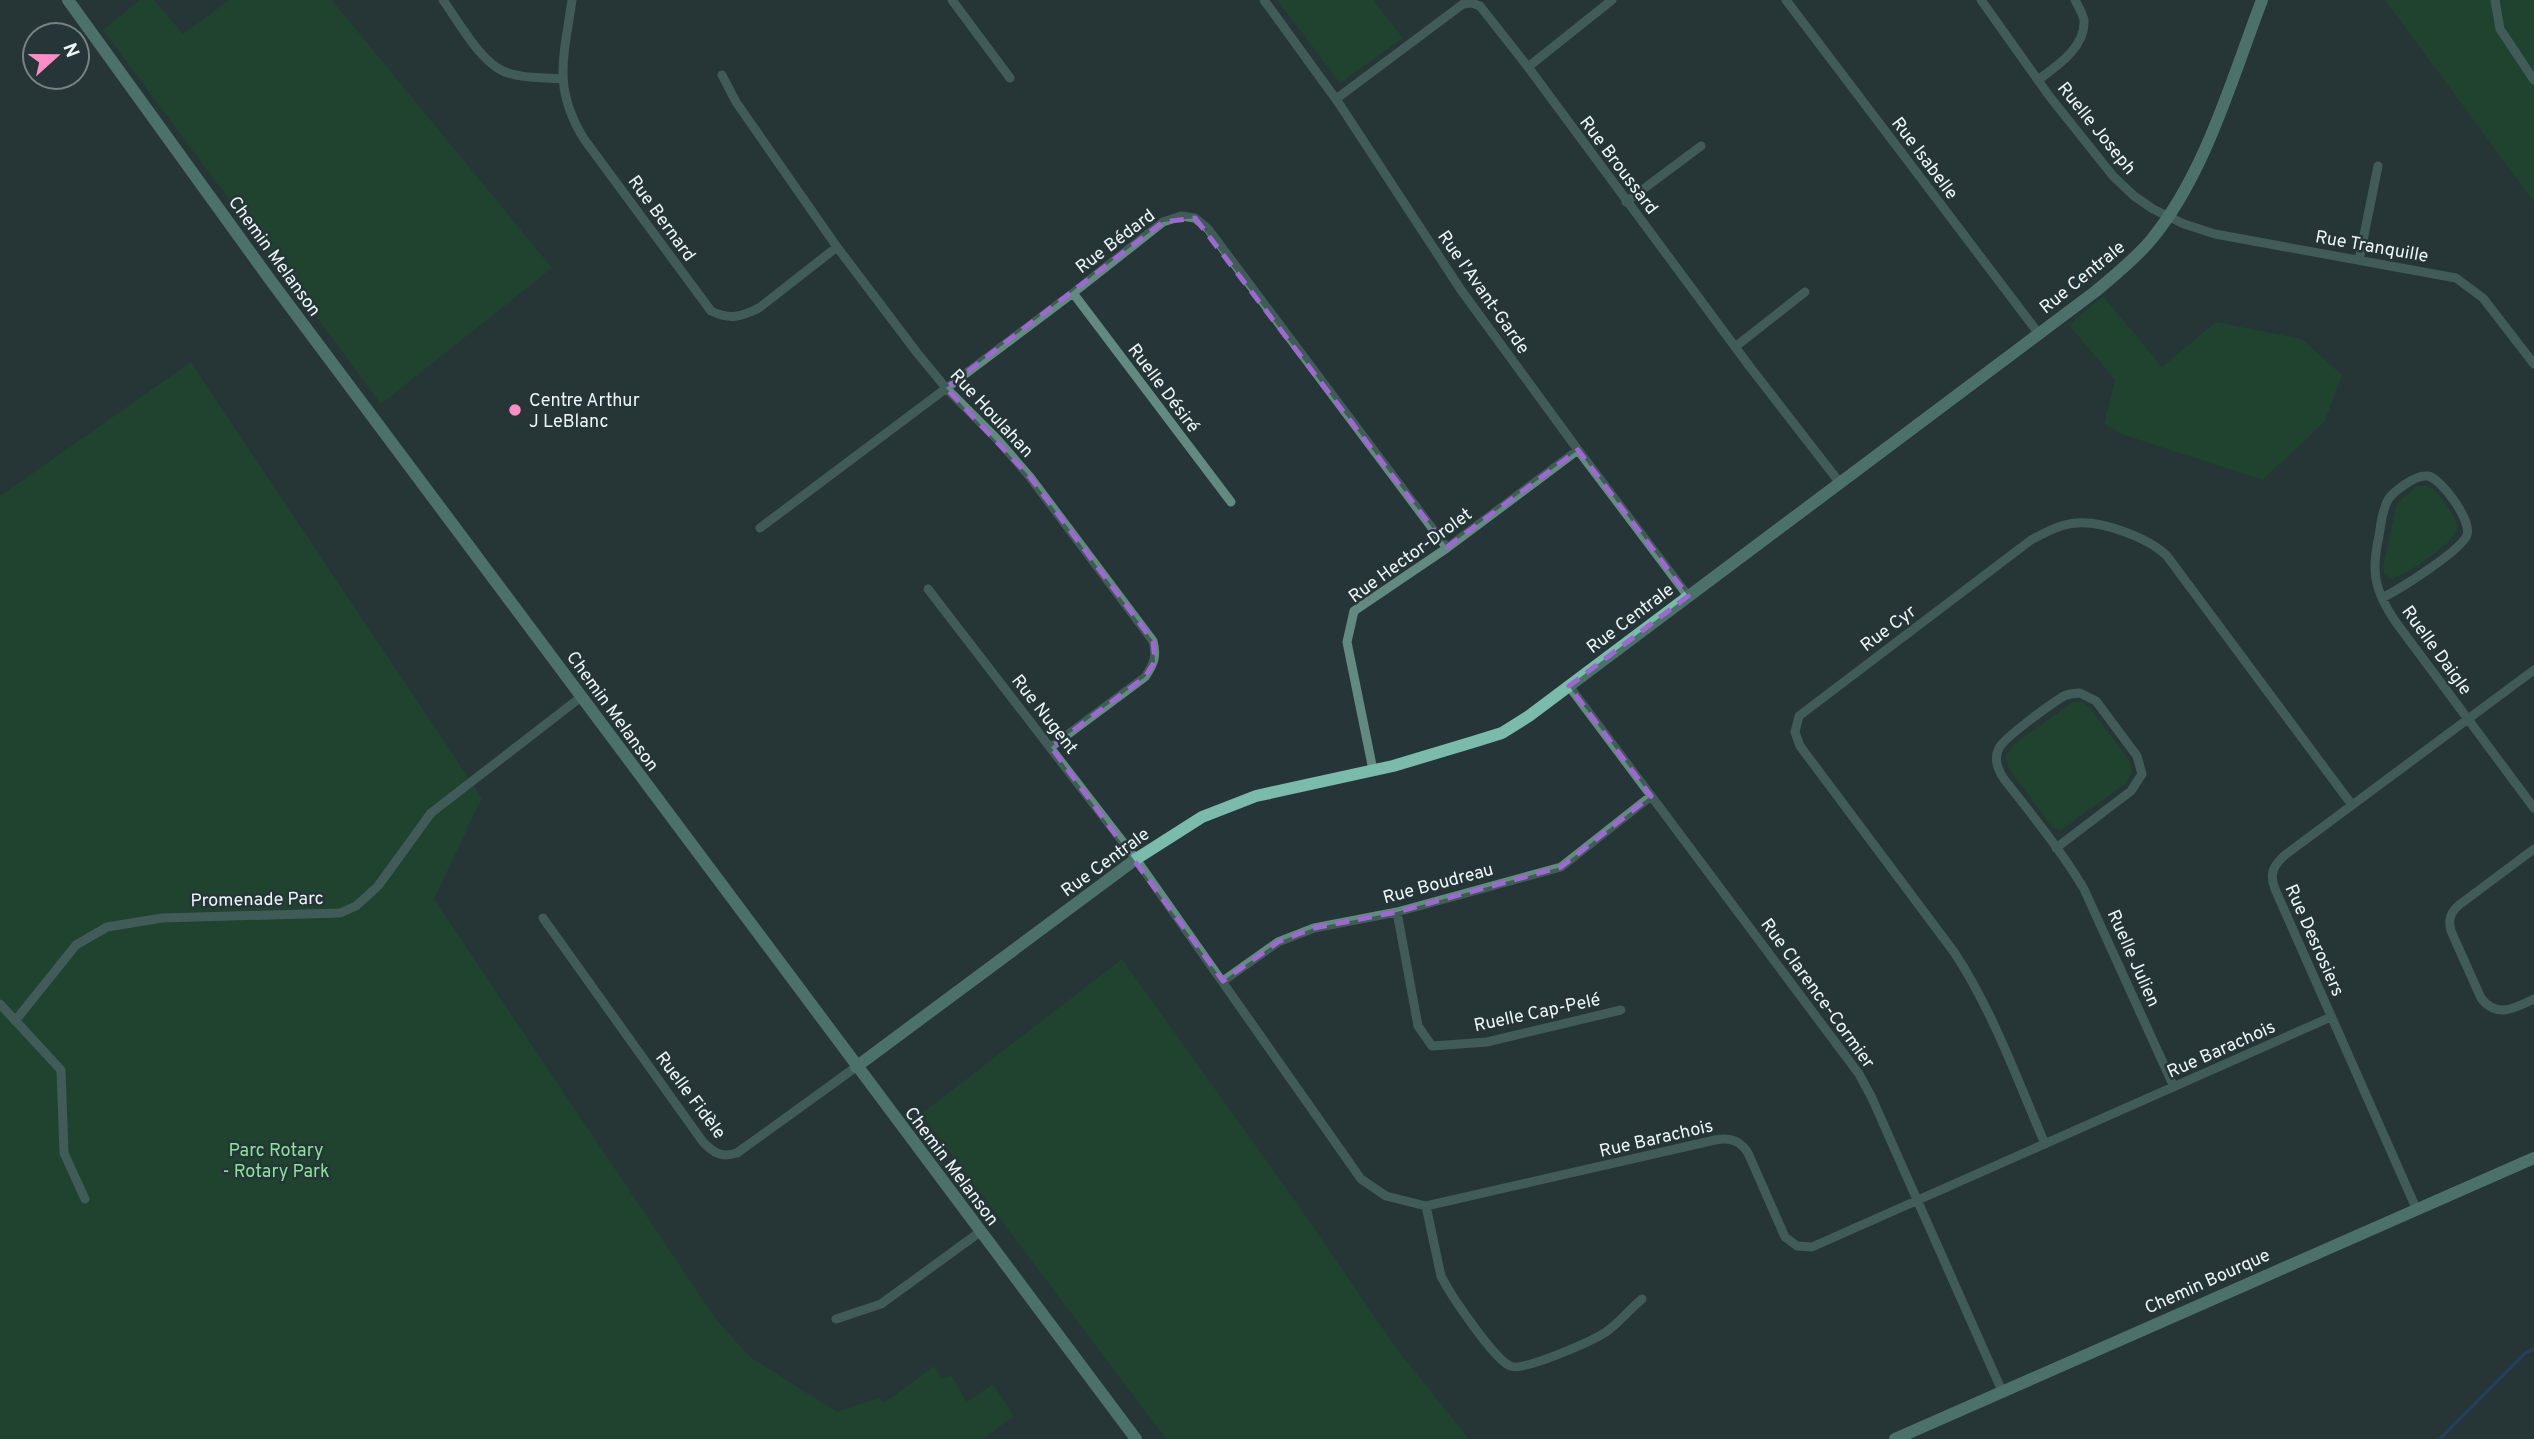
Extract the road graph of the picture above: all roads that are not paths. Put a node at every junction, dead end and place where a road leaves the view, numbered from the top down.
1 (68, 0) edge
2 (443, 0) edge
3 (572, 0) edge
4 (952, 0) edge
5 (1264, 0) edge
6 (1612, 0) edge
7 (1786, 0) edge
8 (1981, 0) edge
9 (2075, 0) edge
10 (2262, 0) edge
11 (2495, 0) edge
12 (1528, 67) junction
13 (722, 75) dead end
14 (1010, 78) dead end
15 (563, 79) junction
16 (2038, 80) junction
17 (2534, 80) edge
18 (1336, 99) junction
19 (1701, 146) dead end
20 (2378, 166) dead end
21 (1626, 202) junction
22 (2168, 216) junction
23 (837, 247) junction
24 (2359, 260) junction
25 (1805, 292) dead end
26 (1073, 293) junction
27 (2039, 334) junction
28 (1735, 347) junction
29 (2534, 365) edge
30 (946, 388) junction
31 (1578, 450) junction
32 (1840, 483) junction
33 (1231, 502) dead end
34 (760, 528) dead end
35 (1447, 548) junction
36 (928, 589) dead end
37 (1688, 596) junction
38 (2382, 598) junction
39 (2534, 670) edge
40 (1569, 686) junction
41 (581, 697) junction
42 (2468, 719) junction
43 (1051, 747) junction
44 (1373, 770) junction
45 (1651, 796) junction
46 (2352, 805) junction
47 (2534, 808) edge
48 (2056, 848) junction
49 (2534, 849) edge
50 (1136, 859) junction
51 (1397, 912) junction
52 (543, 918) dead end
53 (1223, 981) junction
54 (2534, 999) edge
55 (0, 1004) edge
56 (1621, 1010) dead end
57 (2331, 1017) junction
58 (15, 1021) junction
59 (856, 1067) junction
60 (2174, 1087) junction
61 (2045, 1144) junction
62 (2534, 1158) edge
63 (85, 1199) dead end
64 (1917, 1201) junction
65 (1426, 1206) junction
66 (2416, 1208) junction
67 (980, 1232) junction
68 (1642, 1299) dead end
69 (836, 1319) dead end
70 (2001, 1391) junction
71 (1136, 1439) edge
72 (1895, 1439) edge

1 - 41 street, Chemin Melanson
2 - 15 street
3 - 15 street, Rue Bernard
4 - 14 street
5 - 18 street, Rue l'Avant-Garde
6 - 12 street
7 - 27 street, Rue Isabelle
8 - 16 street, Ruelle Joseph
9 - 16 street, Ruelle Joseph
10 - 22 street, Rue Centrale
11 - 17 street
12 - 18 street, Rue Broussard
12 - 21 street, Rue Broussard
13 - 23 street, Rue Houlahan
15 - 23 street, Rue Bernard
16 - 22 street, Ruelle Joseph
18 - 31 street, Rue l'Avant-Garde
19 - 21 street
20 - 24 street
21 - 28 street, Rue Broussard
22 - 24 street, Rue Tranquille
22 - 27 street, Rue Centrale
23 - 30 street, Rue Houlahan
24 - 29 street, Rue Tranquille
25 - 28 street
26 - 30 street, Rue Bédard
26 - 33 street, Ruelle Désiré
26 - 35 street, Rue Bédard
27 - 32 street, Rue Centrale
28 - 32 street, Rue Broussard
30 - 34 street, Rue Bédard
30 - 43 street, Rue Houlahan
31 - 35 street, Rue Hector-Drolet
31 - 37 street, Rue l'Avant-Garde
32 - 37 street, Rue Centrale
35 - 44 street, Rue Hector-Drolet
36 - 43 street, Rue Nugent
37 - 40 street, Rue Centrale
38 - 38 street, Ruelle Daigle
38 - 42 street, Ruelle Daigle
39 - 42 street, Rue Desrosiers
40 - 44 street, Rue Centrale
40 - 45 street, Rue Clarence-Cormier
41 - 58 street, Promenade Parc
41 - 59 street, Chemin Melanson
42 - 46 street, Rue Desrosiers
42 - 47 street, Ruelle Daigle
43 - 50 street, Rue Nugent
44 - 50 street, Rue Centrale
45 - 51 street, Rue Boudreau
45 - 64 street, Rue Clarence-Cormier
46 - 57 street, Rue Desrosiers
46 - 61 street, Rue Cyr
48 - 48 street, Ruelle Julien
48 - 60 street, Ruelle Julien
49 - 54 street
50 - 53 street, Rue Barachois
50 - 59 street, Rue Centrale
51 - 53 street, Rue Boudreau
51 - 56 street, Ruelle Cap-Pelé
52 - 59 street, Ruelle Fidèle
53 - 65 street, Rue Barachois
55 - 58 street
57 - 60 street, Rue Barachois
57 - 66 street, Rue Desrosiers
58 - 63 street
59 - 67 street, Chemin Melanson
60 - 61 street, Rue Barachois
61 - 64 street, Rue Barachois
62 - 66 street, Chemin Bourque
64 - 65 street, Rue Barachois
64 - 70 street, Rue Clarence-Cormier
65 - 68 street
66 - 70 street, Chemin Bourque
67 - 69 street
67 - 71 street, Chemin Melanson
70 - 72 street, Chemin Bourque

